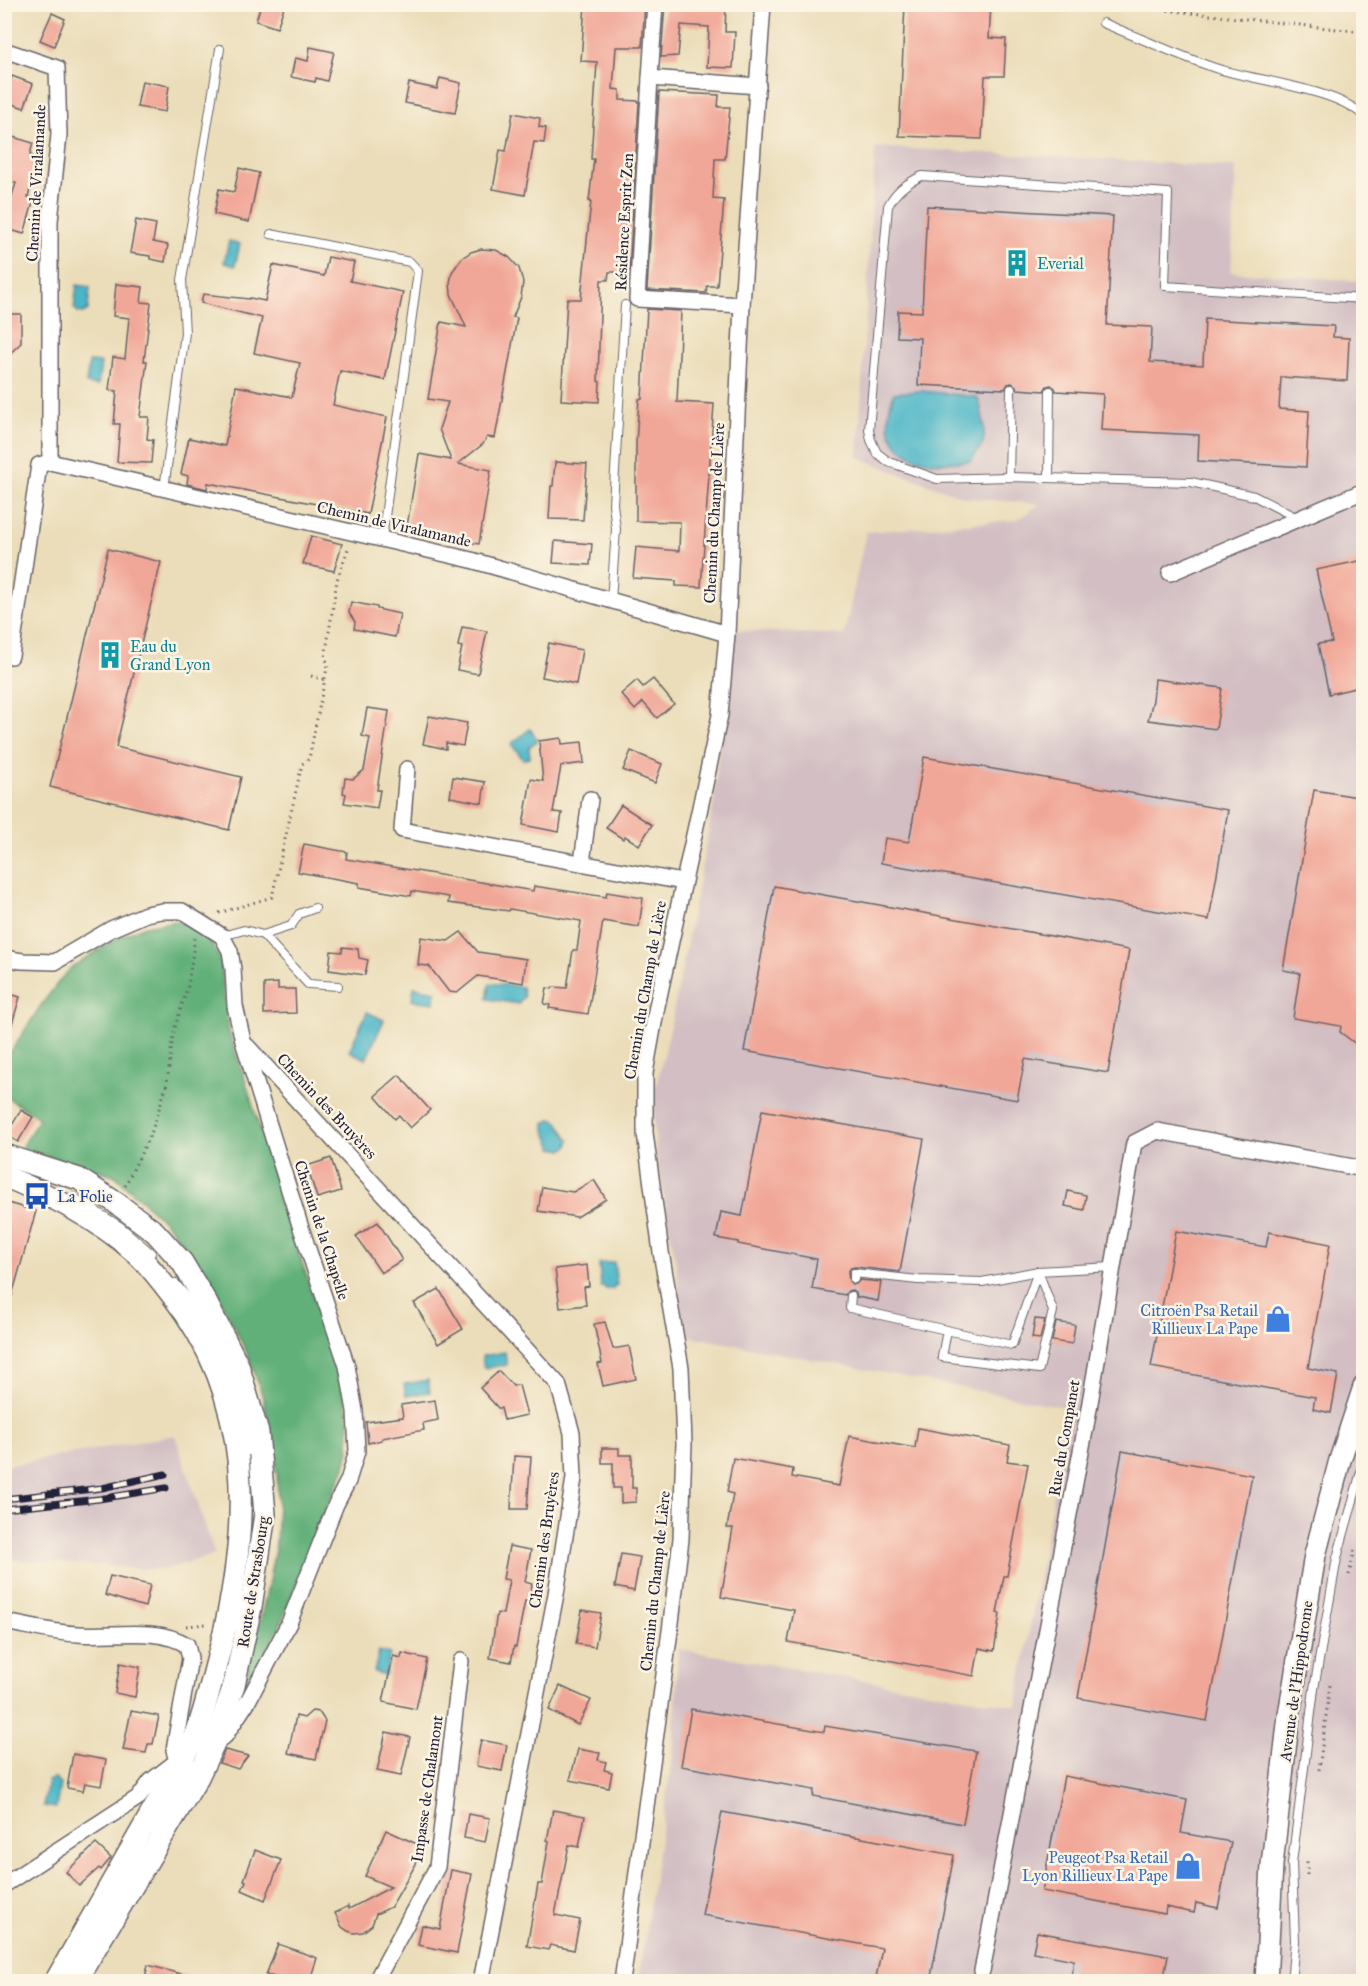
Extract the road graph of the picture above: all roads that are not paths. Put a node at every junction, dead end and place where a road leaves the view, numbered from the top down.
1 (655, 4) edge
2 (763, 4) edge
3 (1103, 23) dead end
4 (220, 49) dead end
5 (4, 50) edge
6 (650, 78) junction
7 (758, 86) junction
8 (1364, 116) edge
9 (271, 234) dead end
10 (1364, 299) edge
11 (625, 305) dead end
12 (742, 305) junction
13 (1011, 389) dead end
14 (1050, 391) dead end
15 (50, 462) junction
16 (1009, 477) junction
17 (1049, 478) junction
18 (164, 489) junction
19 (1364, 491) edge
20 (1297, 519) junction
21 (382, 539) junction
22 (1170, 573) dead end
23 (611, 601) junction
24 (726, 634) junction
25 (11, 656) dead end
26 (407, 769) dead end
27 (590, 799) dead end
28 (582, 863) junction
29 (683, 882) junction
30 (315, 908) dead end
31 (263, 935) junction
32 (222, 936) junction
33 (4, 958) edge
34 (338, 986) dead end
35 (243, 1041) junction
36 (4, 1155) edge
37 (1364, 1169) edge
38 (4, 1176) edge
39 (62, 1192) dead end
40 (158, 1263) dead end
41 (1113, 1267) junction
42 (1038, 1271) junction
43 (166, 1272) dead end
44 (854, 1279) dead end
45 (851, 1296) dead end
46 (947, 1330) junction
47 (1364, 1387) edge
48 (1364, 1461) edge
49 (250, 1463) dead end
50 (244, 1589) dead end
51 (4, 1622) edge
52 (234, 1633) dead end
53 (462, 1660) dead end
54 (215, 1741) junction
55 (189, 1765) junction
56 (148, 1839) dead end
57 (4, 1884) edge
58 (107, 1908) dead end
59 (982, 1971) dead end
60 (55, 1982) edge
61 (65, 1982) edge
62 (75, 1982) edge
63 (378, 1982) edge
64 (481, 1982) edge
65 (622, 1982) edge
66 (1266, 1982) edge
67 (1292, 1982) edge

1 - 6 street, Résidence Esprit Zen
2 - 7 street, Chemin du Champ de Lière
3 - 8 lane
4 - 18 lane
5 - 15 street, Chemin de Viralamande
6 - 7 street
6 - 12 street, Résidence Esprit Zen
7 - 12 street, Chemin du Champ de Lière
9 - 21 lane
10 - 16 lane
11 - 23 lane
12 - 24 street, Chemin du Champ de Lière
13 - 16 lane
14 - 17 lane
15 - 18 street, Chemin de Viralamande
15 - 25 street
16 - 17 lane
17 - 20 lane
18 - 21 street, Chemin de Viralamande
19 - 20 street
20 - 22 street
21 - 23 street, Chemin de Viralamande
23 - 24 street, Chemin de Viralamande
24 - 29 street, Chemin du Champ de Lière
26 - 28 street
27 - 28 street
28 - 29 street
29 - 65 street, Chemin du Champ de Lière
30 - 31 lane
31 - 32 lane
31 - 34 lane
32 - 33 street
32 - 35 street, Chemin de la Chapelle
35 - 54 street, Chemin de la Chapelle
35 - 64 street, Chemin des Bruyères
36 - 54 main road, Route de Strasbourg
37 - 41 street, Rue du Companet
38 - 55 main road, Route de Strasbourg
39 - 40 lane
41 - 42 lane
41 - 59 street, Rue du Companet
42 - 44 lane
42 - 46 lane
42 - 46 lane
43 - 49 lane
45 - 46 lane
47 - 66 main road, Avenue de l'Hippodrome
48 - 67 lane, Avenue de l'Hippodrome
50 - 52 lane
51 - 55 street
53 - 63 street, Impasse de Chalamont
54 - 55 main road, Route de Strasbourg
55 - 56 lane
55 - 57 street
55 - 60 main road, Route de Strasbourg
55 - 62 main road, Route de Strasbourg
58 - 61 lane

